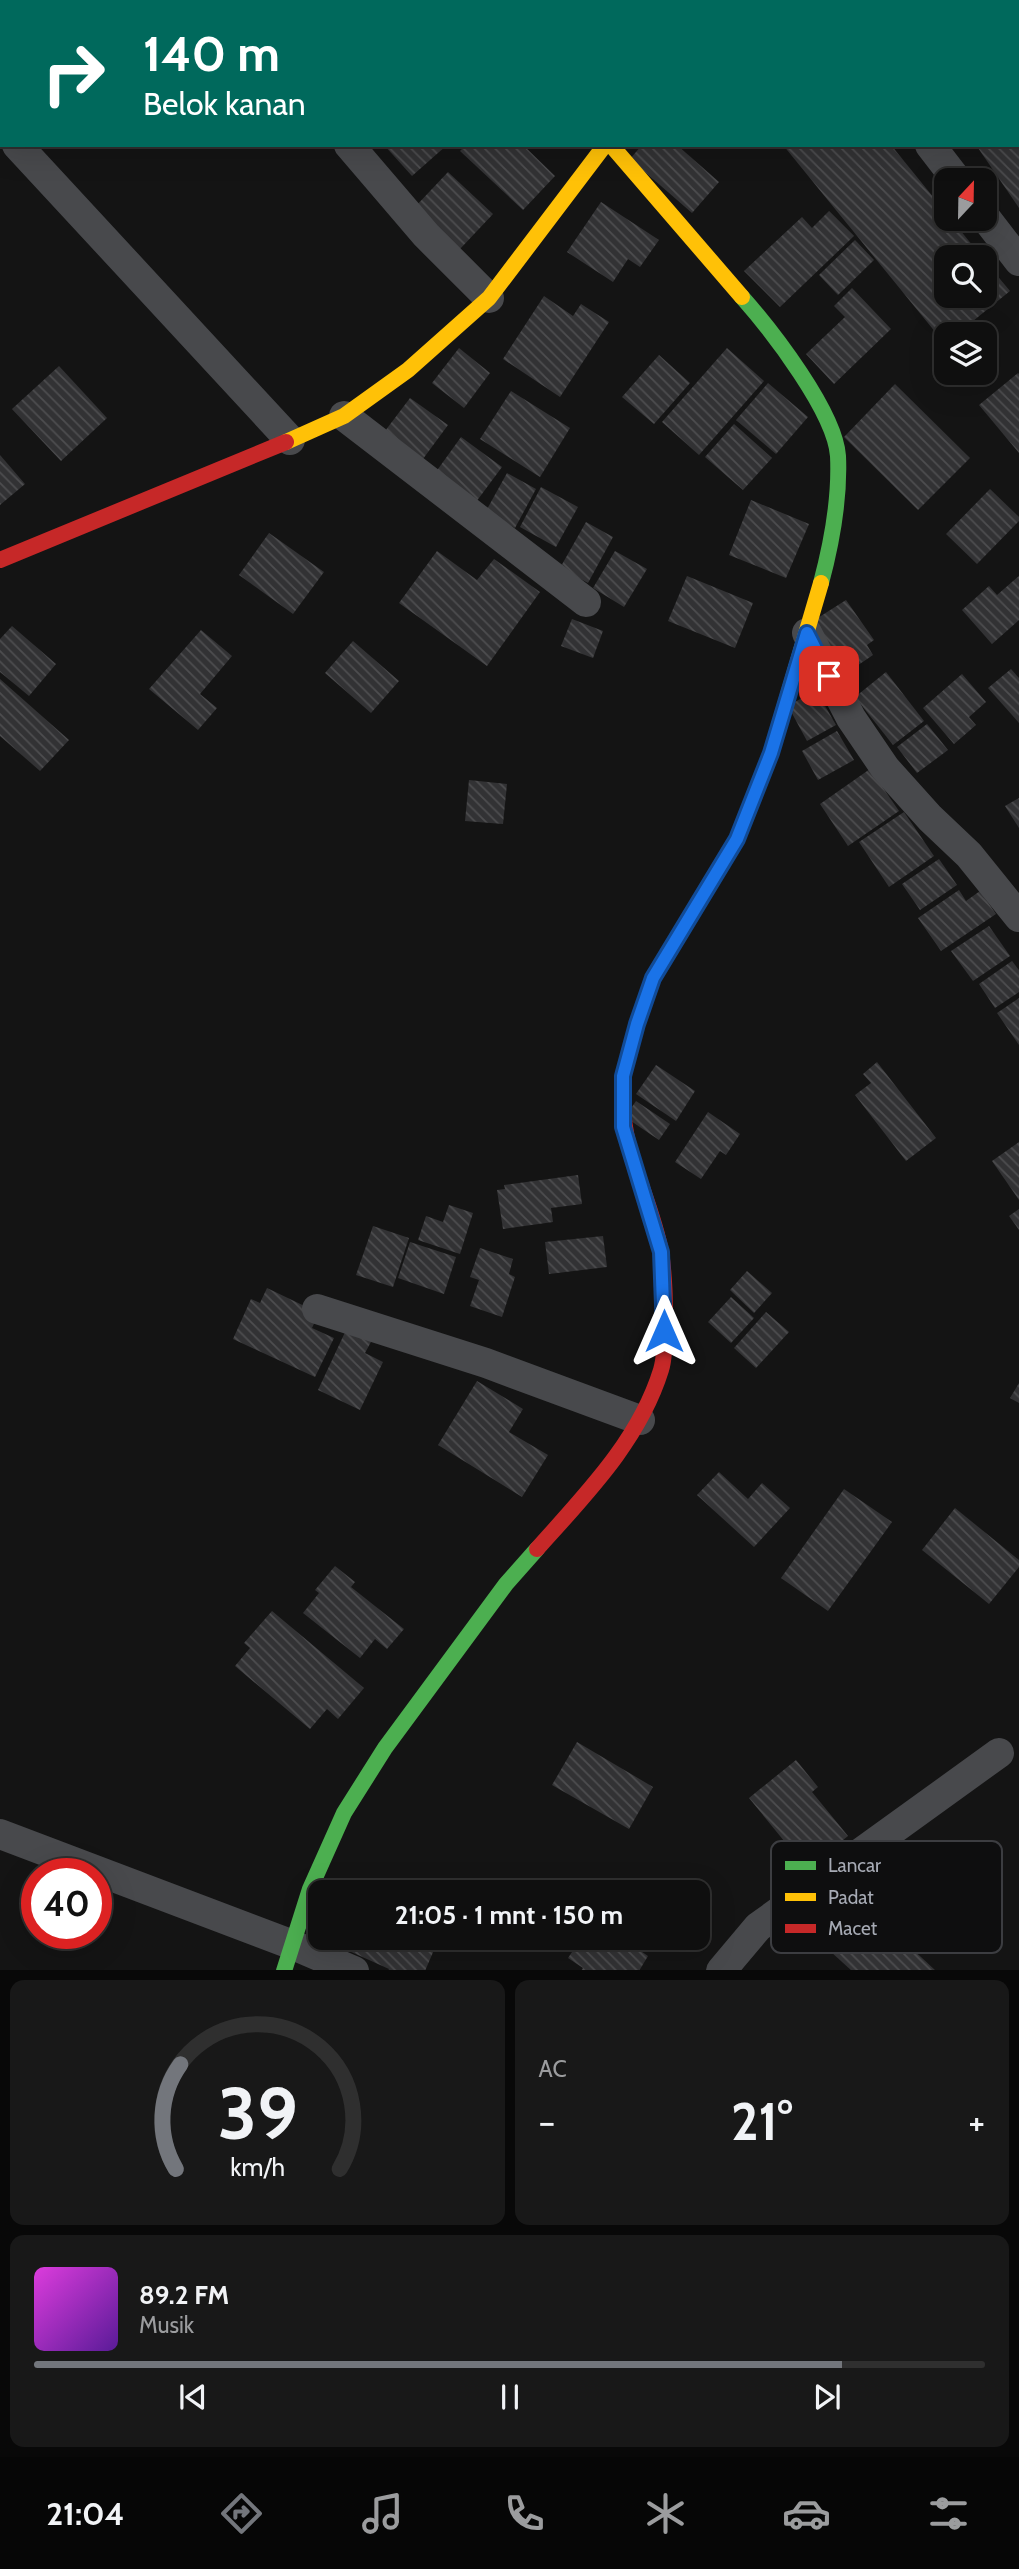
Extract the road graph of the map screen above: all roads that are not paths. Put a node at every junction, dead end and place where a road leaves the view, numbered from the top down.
1 (19, 147) edge
2 (351, 147) edge
3 (604, 147) edge
4 (613, 147) edge
5 (932, 147) edge
6 (948, 168) edge
7 (996, 231) edge
8 (1019, 261) edge
9 (489, 298) junction
10 (344, 416) junction
11 (290, 440) junction
12 (0, 560) edge
13 (586, 602) dead end
14 (807, 633) junction
15 (1019, 917) edge
16 (317, 1309) dead end
17 (640, 1420) junction
18 (999, 1753) dead end
19 (0, 1834) edge
20 (877, 1841) edge
21 (771, 1918) edge
22 (288, 1958) edge
23 (354, 1970) edge
24 (721, 1970) edge

1 - 11 street
2 - 9 street
3 - 9 street
4 - 14 street
5 - 6 street
7 - 8 street
9 - 10 street
10 - 11 street
10 - 13 street
11 - 12 street
14 - 15 street
14 - 17 street
16 - 17 street
17 - 22 street
18 - 20 street
19 - 22 street
21 - 24 street
22 - 23 street

